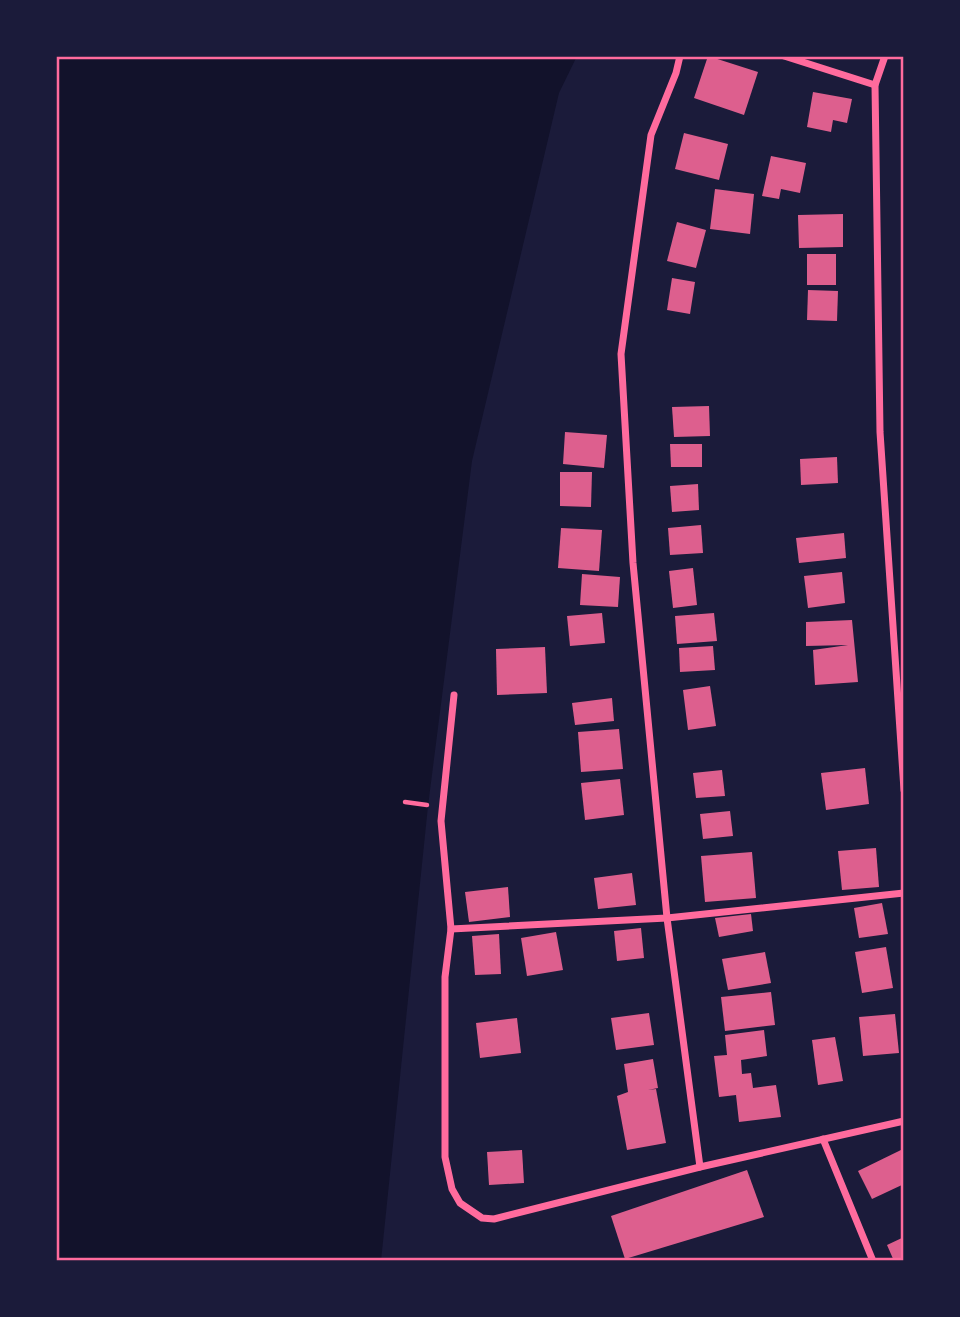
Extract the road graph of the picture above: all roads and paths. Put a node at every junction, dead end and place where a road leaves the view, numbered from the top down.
1 (680, 56) edge
2 (784, 56) edge
3 (885, 56) edge
4 (874, 85) junction
5 (454, 695) dead end
6 (904, 790) edge
7 (405, 802) dead end
8 (428, 806) dead end
9 (904, 893) edge
10 (667, 918) junction
11 (451, 929) junction
12 (904, 1121) edge
13 (824, 1139) junction
14 (700, 1167) junction
15 (873, 1261) edge

1 - 10 street
2 - 4 street
3 - 4 street
4 - 6 street
5 - 11 street
7 - 8 path
9 - 10 street
10 - 11 street
10 - 14 street
11 - 14 street
12 - 13 street
13 - 14 street
13 - 15 street

